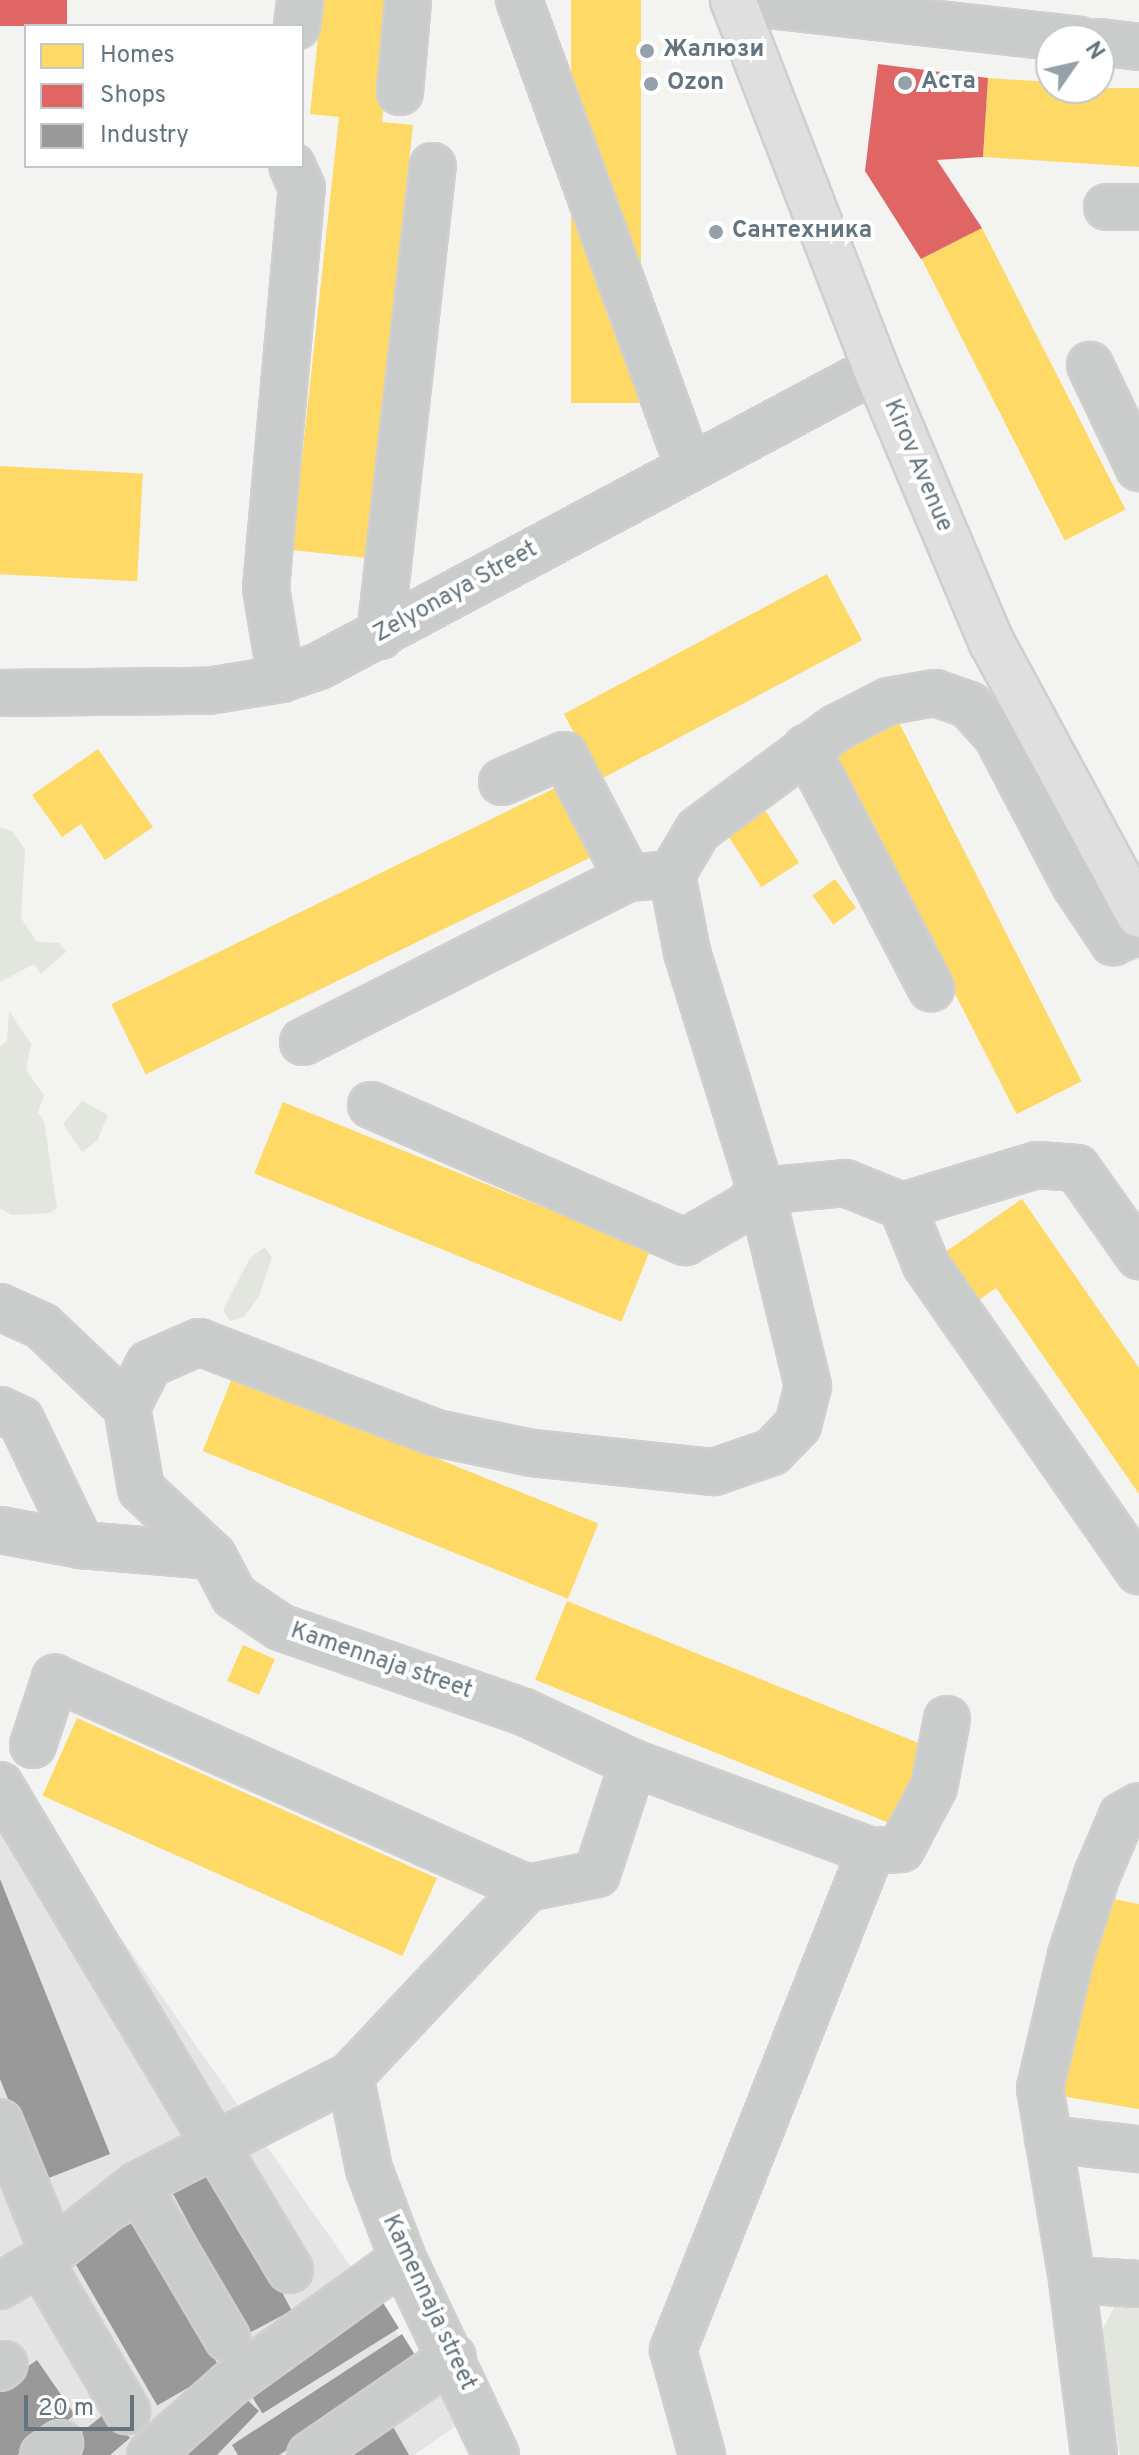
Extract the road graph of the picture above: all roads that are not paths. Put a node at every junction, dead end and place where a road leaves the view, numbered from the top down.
1 (300, 0) edge
2 (408, 0) edge
3 (519, 0) edge
4 (733, 0) edge
5 (297, 24) edge
6 (1035, 35) edge
7 (1115, 44) edge
8 (1139, 47) edge
9 (400, 92) dead end
10 (433, 166) dead end
11 (293, 168) edge
12 (1090, 365) dead end
13 (876, 369) junction
14 (689, 466) junction
15 (1139, 468) edge
16 (380, 636) junction
17 (281, 679) junction
18 (0, 693) edge
19 (806, 748) junction
20 (502, 782) dead end
21 (672, 874) junction
22 (628, 878) junction
23 (1139, 915) edge
24 (1139, 931) edge
25 (931, 988) dead end
26 (303, 1042) dead end
27 (371, 1105) dead end
28 (761, 1191) junction
29 (902, 1206) junction
30 (1139, 1256) edge
31 (0, 1307) edge
32 (127, 1407) junction
33 (0, 1410) edge
34 (0, 1530) edge
35 (81, 1545) junction
36 (213, 1556) junction
37 (1139, 1571) edge
38 (947, 1719) dead end
39 (33, 1745) dead end
40 (633, 1763) junction
41 (0, 1785) edge
42 (1139, 1806) edge
43 (871, 1851) junction
44 (527, 1888) junction
45 (350, 2076) junction
46 (0, 2122) edge
47 (1048, 2139) junction
48 (215, 2145) junction
49 (1139, 2149) edge
50 (137, 2185) junction
51 (47, 2257) junction
52 (403, 2259) junction
53 (290, 2270) dead end
54 (1072, 2280) junction
55 (1139, 2284) edge
56 (0, 2286) edge
57 (227, 2338) dead end
58 (453, 2357) junction
59 (127, 2411) dead end
60 (150, 2455) edge
61 (310, 2455) edge
62 (496, 2455) edge
63 (702, 2455) edge
64 (1094, 2455) edge

1 - 5 street
2 - 9 street
3 - 14 street
4 - 6 street
4 - 13 main road, Kirov Avenue
7 - 8 street
10 - 16 street
11 - 17 street
12 - 15 street
13 - 14 street, Zelyonaya Street
13 - 23 main road, Kirov Avenue
14 - 16 street, Zelyonaya Street
16 - 17 street, Zelyonaya Street
17 - 18 street, Zelyonaya Street
19 - 21 street
19 - 24 street
19 - 25 street
20 - 22 street
21 - 22 street
21 - 28 street
22 - 26 street
27 - 28 street
28 - 29 street
28 - 32 street
29 - 30 street
29 - 37 street
31 - 32 street
32 - 36 street, Kamennaja street
33 - 35 street
34 - 35 street
35 - 36 street
36 - 40 street, Kamennaja street
38 - 43 street
39 - 44 street
40 - 43 street, Kamennaja street
40 - 44 street
41 - 48 street
42 - 47 street
43 - 63 street
44 - 45 street
45 - 48 street
45 - 52 street, Kamennaja street
46 - 51 street
47 - 49 street
47 - 54 street
48 - 50 street
48 - 53 street
50 - 51 street
50 - 57 street
51 - 56 street
51 - 59 street
52 - 58 street, Kamennaja street
52 - 60 street
54 - 55 street
54 - 64 street
58 - 61 street
58 - 62 street, Kamennaja street

